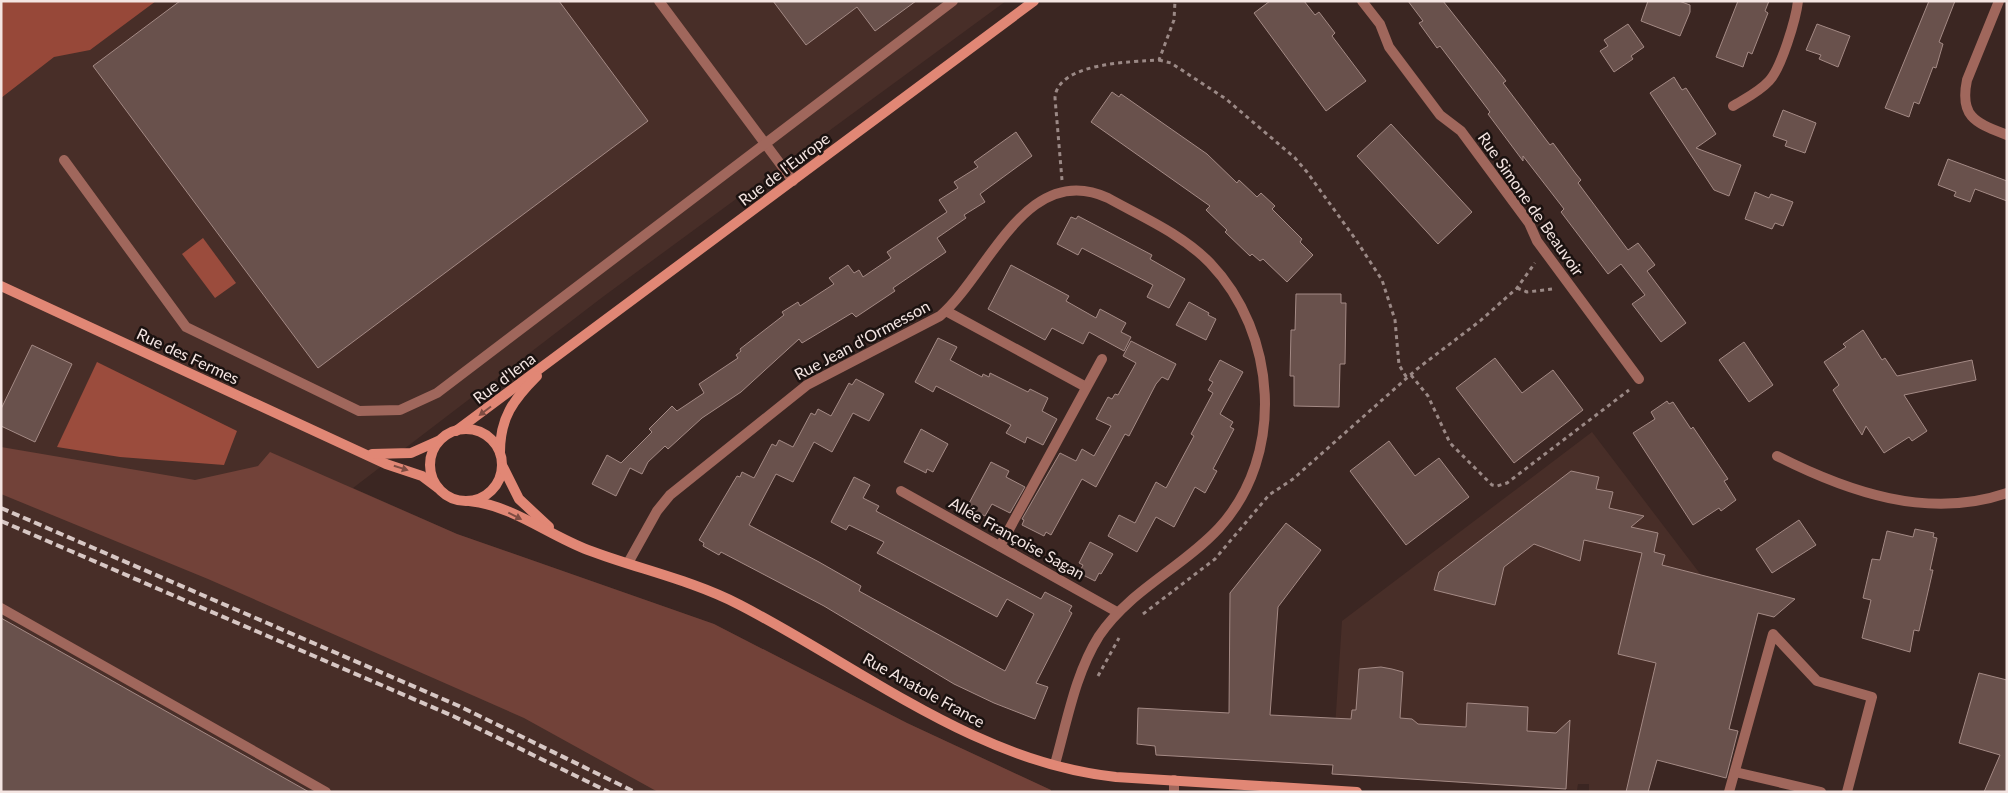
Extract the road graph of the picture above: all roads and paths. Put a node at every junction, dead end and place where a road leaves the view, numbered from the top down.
1 (659, 1) edge
2 (953, 1) edge
3 (1034, 1) edge
4 (1175, 1) edge
5 (1362, 1) edge
6 (1798, 1) edge
7 (1999, 1) edge
8 (1159, 60) junction
9 (1733, 106) dead end
10 (2007, 135) edge
11 (765, 144) junction
12 (64, 160) dead end
13 (793, 181) junction
14 (1063, 192) junction
15 (1544, 250) junction
16 (1, 286) edge
17 (1570, 286) junction
18 (1517, 288) junction
19 (946, 310) junction
20 (1102, 359) dead end
21 (552, 360) junction
22 (1411, 375) junction
23 (1407, 378) junction
24 (1639, 379) joint
25 (1086, 387) junction
26 (456, 431) junction
27 (441, 440) junction
28 (361, 452) junction
29 (500, 453) junction
30 (1777, 456) dead end
31 (502, 465) junction
32 (438, 488) junction
33 (901, 491) dead end
34 (2007, 493) edge
35 (469, 501) junction
36 (559, 536) junction
37 (1000, 546) junction
38 (628, 563) junction
39 (1, 608) edge
40 (1118, 612) junction
41 (1139, 617) dead end
42 (1122, 634) dead end
43 (1078, 682) junction
44 (1055, 764) junction
45 (1735, 772) junction
46 (1174, 780) junction
47 (326, 792) edge
48 (1174, 792) edge
49 (1357, 792) edge
50 (1729, 792) edge
51 (1821, 792) edge
52 (1847, 792) edge

1 - 11 street
2 - 11 street
3 - 13 street, Rue de l'Europe
4 - 8 path
5 - 15 street, Rue Simone de Beauvoir
6 - 9 street
7 - 10 street
8 - 14 path
8 - 23 path
11 - 12 street
11 - 13 street
13 - 21 street, Rue de l'Europe
14 - 19 street, Rue Jean d'Ormesson
14 - 40 street, Rue Jean d'Ormesson
15 - 17 street, Rue Simone de Beauvoir
15 - 18 path
16 - 28 street, Rue des Fermes
17 - 18 path
17 - 24 street, Rue Simone de Beauvoir
18 - 22 path
19 - 25 street
19 - 38 street, Rue Jean d'Ormesson
20 - 25 street
21 -> 26 street, Rue d'Iena
21 - 29 street, Rue d'Iena
22 - 23 path
22 - 24 path
23 - 41 path
25 - 37 street
26 - 27 street
26 - 29 street
27 - 28 street, Rue des Fermes
27 - 32 street
28 -> 32 street, Rue des Fermes
29 - 31 street
30 - 34 street
31 - 35 street
31 - 36 street, Rue Anatole France
32 - 35 street
33 - 37 street, Allée Françoise Sagan
35 -> 36 street, Rue Anatole France
36 - 38 street, Rue Anatole France
37 - 40 street, Allée Françoise Sagan
38 - 44 street, Rue Anatole France
39 - 47 street
40 - 43 street, Rue Jean d'Ormesson
42 - 43 path
43 - 44 street, Rue Jean d'Ormesson
44 - 46 street, Rue Anatole France
45 - 50 street
45 - 51 street
45 - 52 street
46 - 48 street
46 - 49 street, Rue Anatole France

